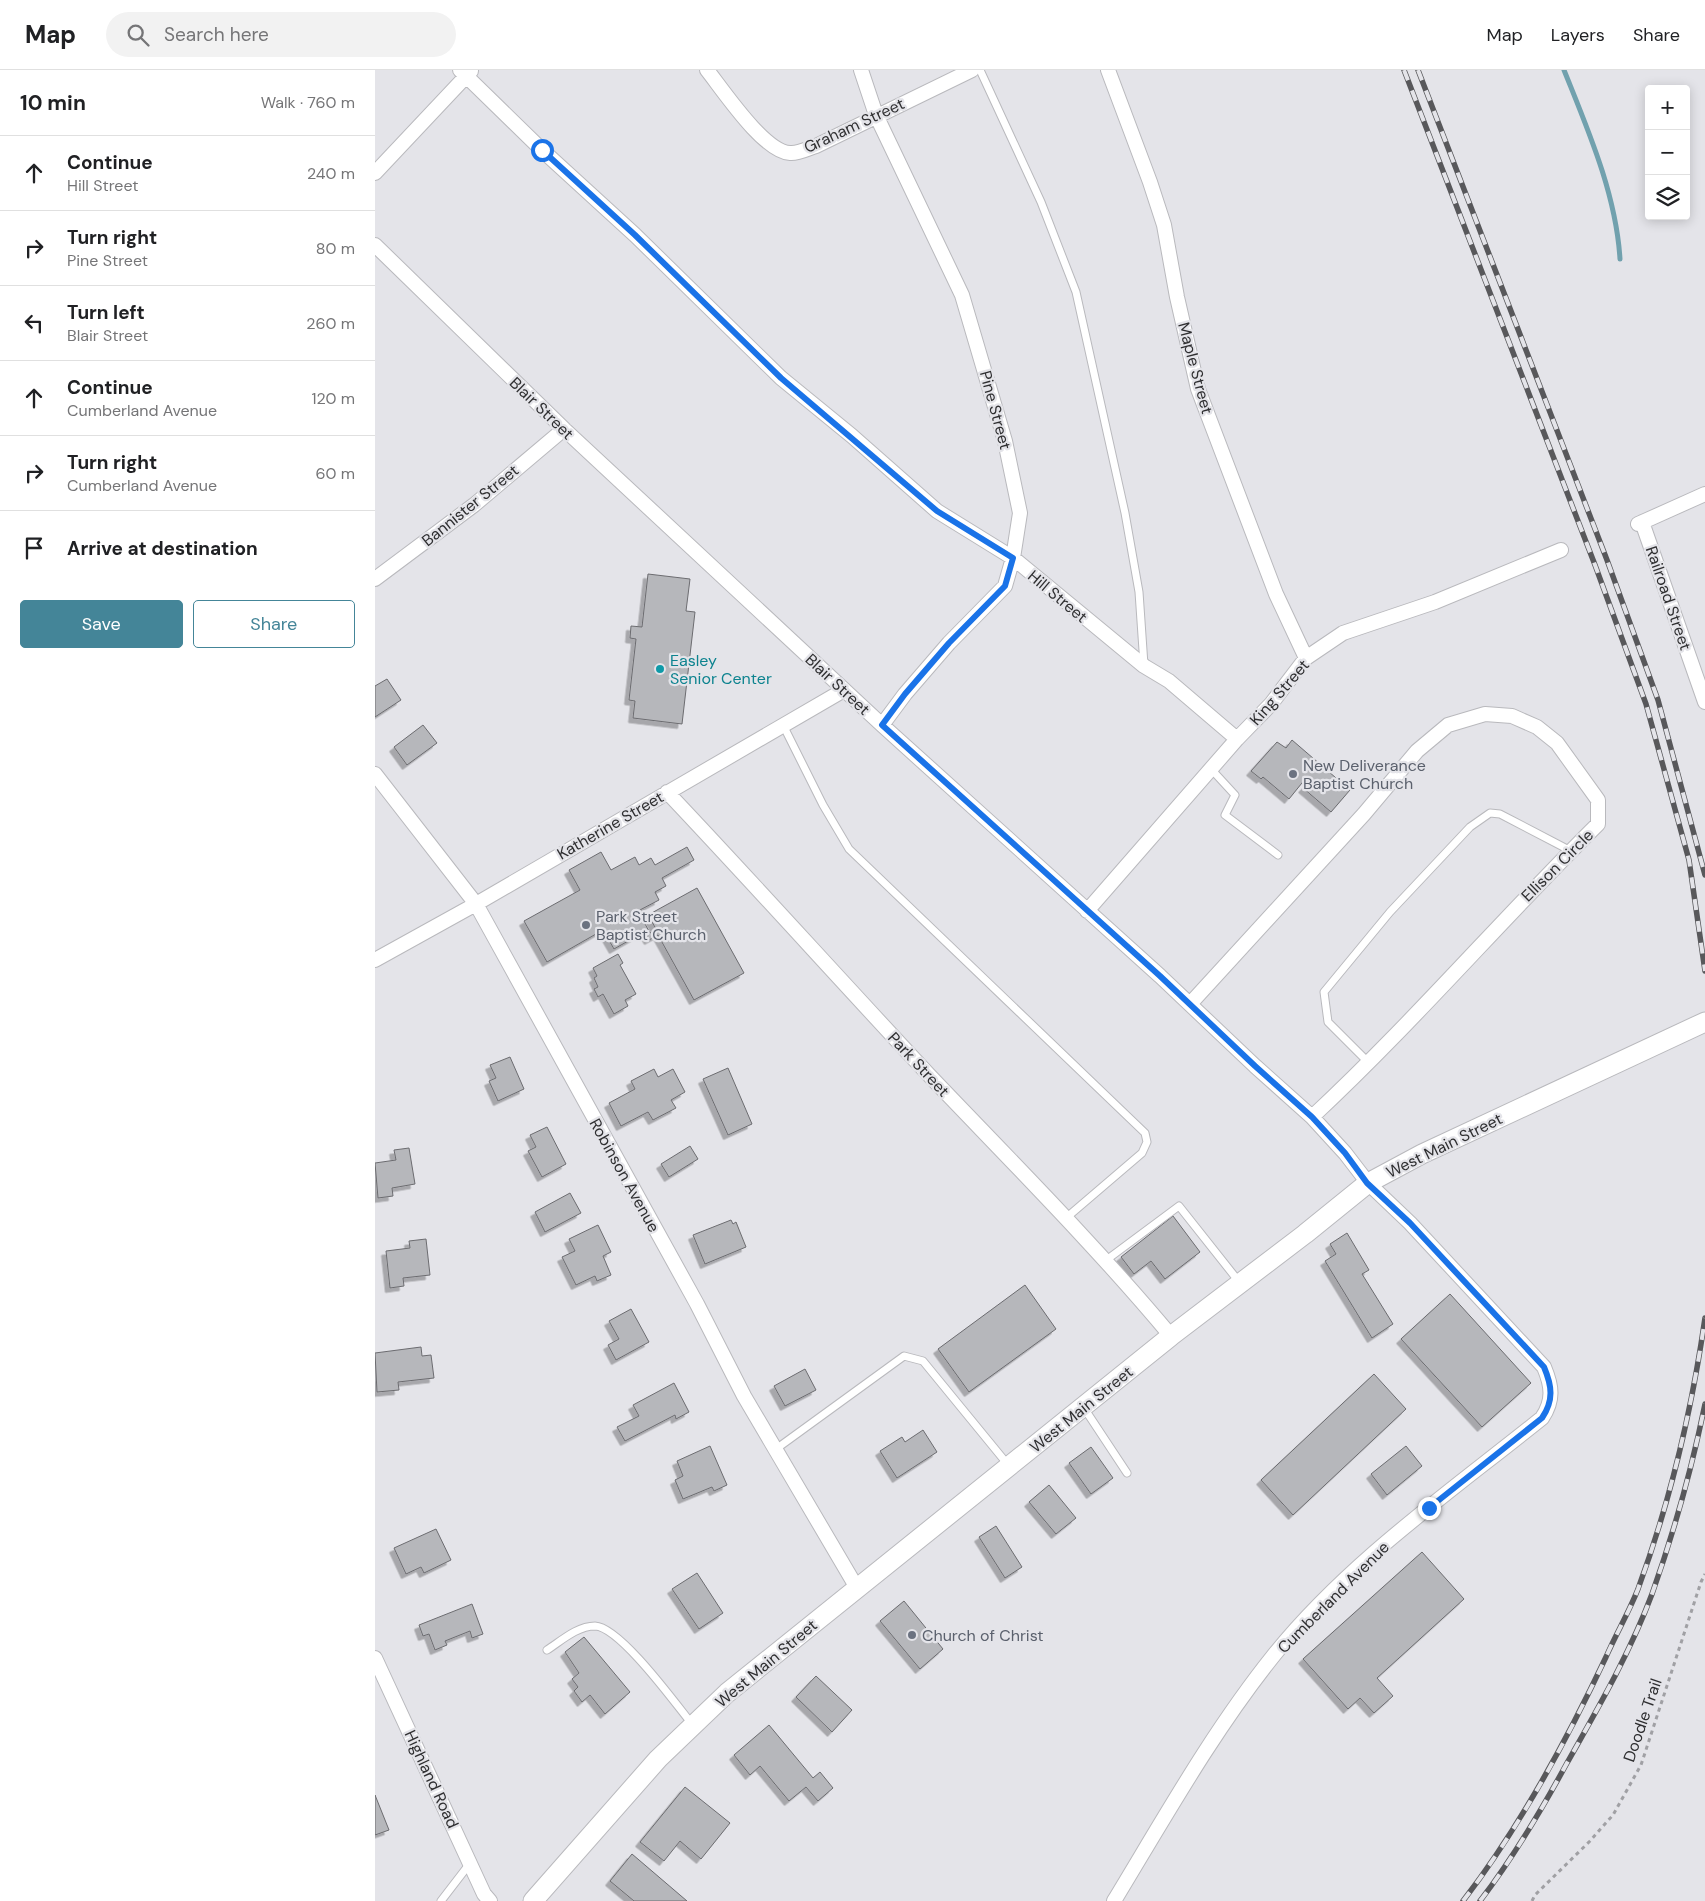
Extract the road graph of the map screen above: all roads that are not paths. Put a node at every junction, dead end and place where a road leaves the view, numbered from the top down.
1 (707, 70) edge
2 (861, 70) edge
3 (972, 70) edge
4 (980, 70) edge
5 (1108, 70) edge
6 (466, 72) edge
7 (876, 115) junction
8 (375, 173) edge
9 (375, 245) edge
10 (564, 429) junction
11 (1705, 494) edge
12 (1561, 550) dead end
13 (1013, 558) junction
14 (375, 579) edge
15 (1306, 658) junction
16 (1144, 666) junction
17 (844, 690) junction
18 (1705, 702) edge
19 (783, 725) junction
20 (882, 725) junction
21 (1237, 739) junction
22 (1211, 770) junction
23 (375, 774) edge
24 (667, 792) junction
25 (1571, 851) junction
26 (1278, 855) dead end
27 (476, 904) junction
28 (1087, 911) junction
29 (375, 960) edge
30 (1190, 1004) junction
31 (1705, 1022) edge
32 (1369, 1063) junction
33 (1312, 1117) junction
34 (1367, 1183) junction
35 (1066, 1218) junction
36 (1105, 1261) junction
37 (1241, 1284) junction
38 (1171, 1336) junction
39 (1083, 1408) junction
40 (776, 1449) junction
41 (1009, 1466) junction
42 (1127, 1473) dead end
43 (857, 1588) junction
44 (547, 1650) dead end
45 (375, 1658) edge
46 (693, 1725) junction
47 (471, 1862) junction
48 (441, 1901) edge
49 (490, 1901) edge
50 (533, 1901) edge
51 (1114, 1901) edge

1 - 7 street, Graham Street
2 - 7 street, Pine Street
3 - 7 street, Graham Street
4 - 16 lane
5 - 15 street, Maple Street
6 - 8 street
6 - 13 street, Hill Street
7 - 13 street, Pine Street
9 - 10 street, Blair Street
10 - 14 street, Bannister Street
10 - 17 street, Blair Street
11 - 18 street, Railroad Street
12 - 15 street, King Street
13 - 16 street, Hill Street
13 - 20 street, Pine Street
15 - 21 street, King Street
16 - 21 street, Hill Street
17 - 19 street, Katherine Street
17 - 20 street, Blair Street
19 - 24 street, Katherine Street
19 - 35 lane
20 - 28 street, Blair Street
21 - 22 street, King Street
22 - 26 lane
22 - 28 street, King Street
23 - 27 street, Robinson Avenue
24 - 27 street, Katherine Street
24 - 35 street, Park Street
25 - 30 street, Ellison Circle
25 - 32 street, Ellison Circle
25 - 32 lane
27 - 29 street, Katherine Street
27 - 40 street, Robinson Avenue
28 - 30 street, Blair Street
30 - 33 street, Blair Street
31 - 34 main road, West Main Street
32 - 33 street, Ellison Circle
33 - 34 street, Blair Street
34 - 37 main road, West Main Street
34 - 51 street, Cumberland Avenue
35 - 36 street, Park Street
36 - 37 lane
36 - 38 street, Park Street
37 - 38 main road, West Main Street
38 - 39 main road, West Main Street
39 - 41 main road, West Main Street
39 - 42 lane
40 - 41 lane
40 - 43 street, Robinson Avenue
41 - 43 main road, West Main Street
43 - 46 main road, West Main Street
44 - 46 lane
45 - 47 street, Highland Road
46 - 50 main road, West Main Street
47 - 48 lane
47 - 49 street, Highland Road

